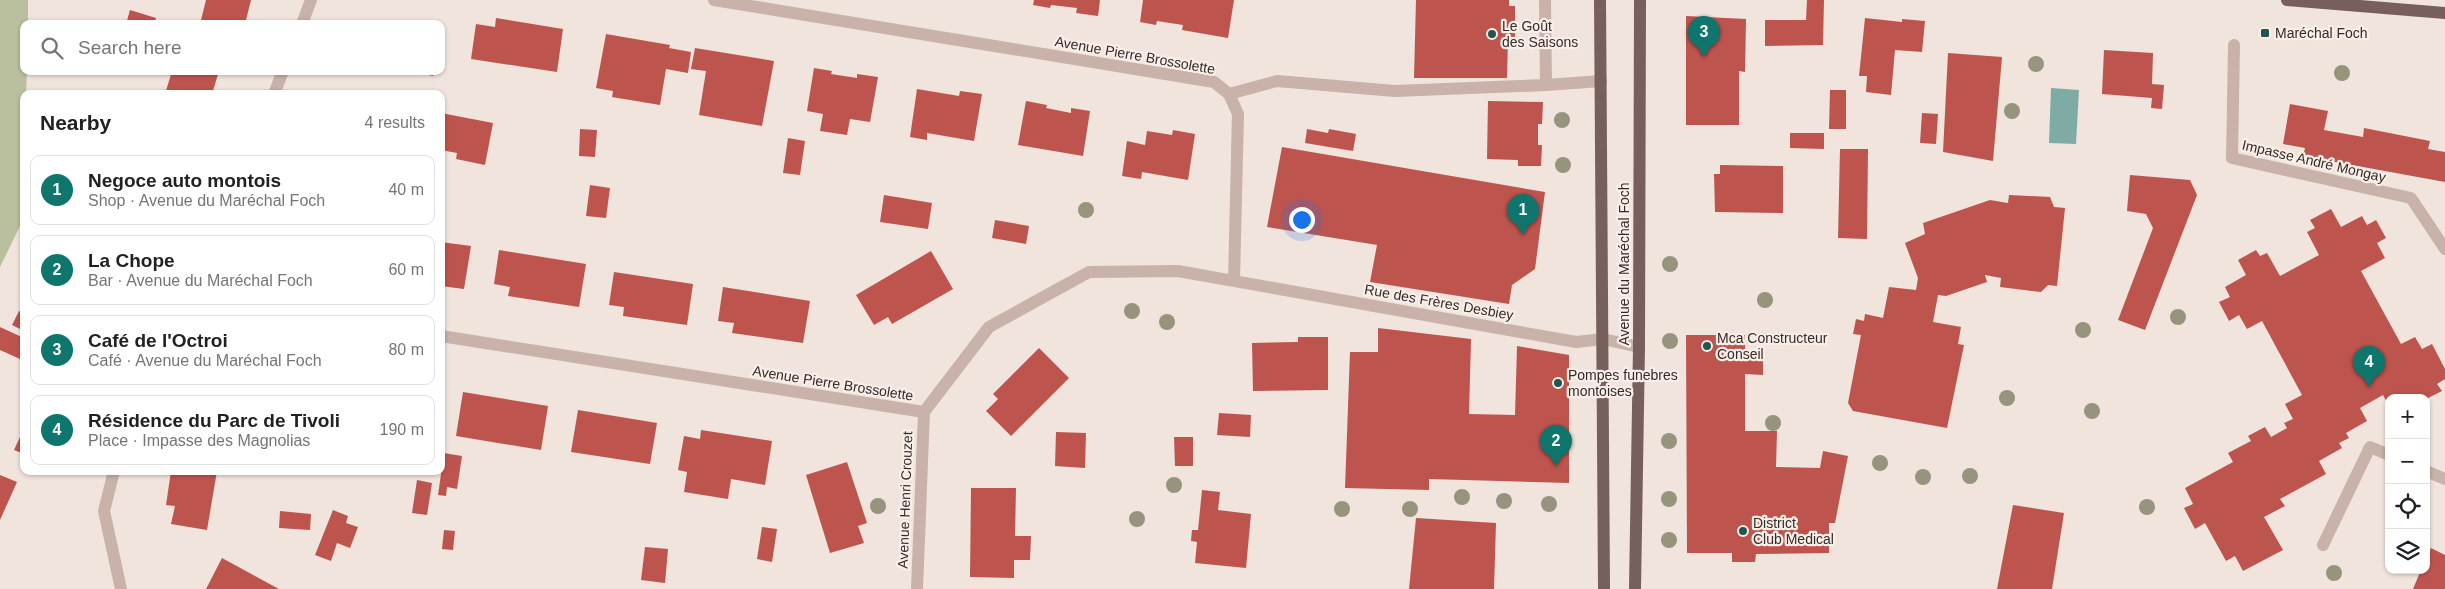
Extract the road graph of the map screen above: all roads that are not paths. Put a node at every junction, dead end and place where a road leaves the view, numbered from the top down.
1 (311, 0) edge
2 (714, 0) edge
3 (1545, 0) edge
4 (1600, 0) edge
5 (1640, 0) edge
6 (2287, 0) edge
7 (2445, 13) edge
8 (304, 20) edge
9 (2234, 45) dead end
10 (281, 75) edge
11 (1601, 81) junction
12 (1546, 86) junction
13 (276, 90) edge
14 (1229, 94) junction
15 (2445, 249) edge
16 (1234, 280) junction
17 (445, 337) edge
18 (1603, 339) junction
19 (1639, 347) junction
20 (924, 412) junction
21 (2385, 453) edge
22 (2430, 473) edge
23 (113, 475) edge
24 (2445, 479) edge
25 (2323, 544) dead end
26 (122, 589) edge
27 (917, 589) edge
28 (1604, 589) edge
29 (1635, 589) edge

1 - 8 street
2 - 14 street, Avenue Pierre Brossolette
3 - 12 street
4 - 11 main road, Avenue du Maréchal Foch
5 - 19 main road, Avenue du Maréchal Foch
6 - 7 main road
9 - 15 street, Impasse André Mongay
10 - 13 street
11 - 12 street
11 - 18 main road, Avenue du Maréchal Foch
12 - 14 street
14 - 16 street
16 - 18 street, Rue des Frères Desbiey
16 - 20 street, Avenue Pierre Brossolette
17 - 20 street, Avenue Pierre Brossolette
18 - 19 street, Rue des Frères Desbiey
18 - 28 main road, Avenue du Maréchal Foch
19 - 29 main road, Avenue du Maréchal Foch
20 - 27 street, Avenue Henri Crouzet
21 - 25 street
22 - 24 street
23 - 26 street

